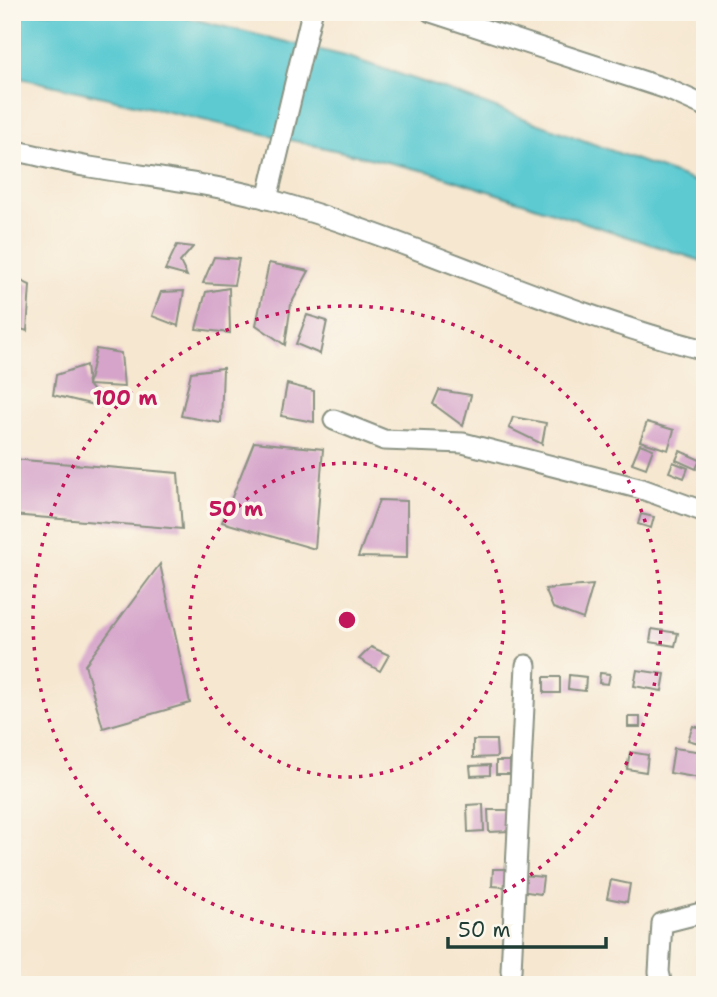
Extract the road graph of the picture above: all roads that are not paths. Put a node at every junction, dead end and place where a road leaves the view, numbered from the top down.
1 (431, 12) edge
2 (310, 19) edge
3 (705, 106) edge
4 (12, 149) edge
5 (267, 199) junction
6 (705, 350) edge
7 (334, 420) dead end
8 (705, 512) edge
9 (526, 666) dead end
10 (705, 912) edge
11 (511, 971) dead end
12 (663, 985) edge

1 - 3 street
2 - 5 street
4 - 5 street
5 - 6 street
7 - 8 street
9 - 11 street
10 - 12 street

